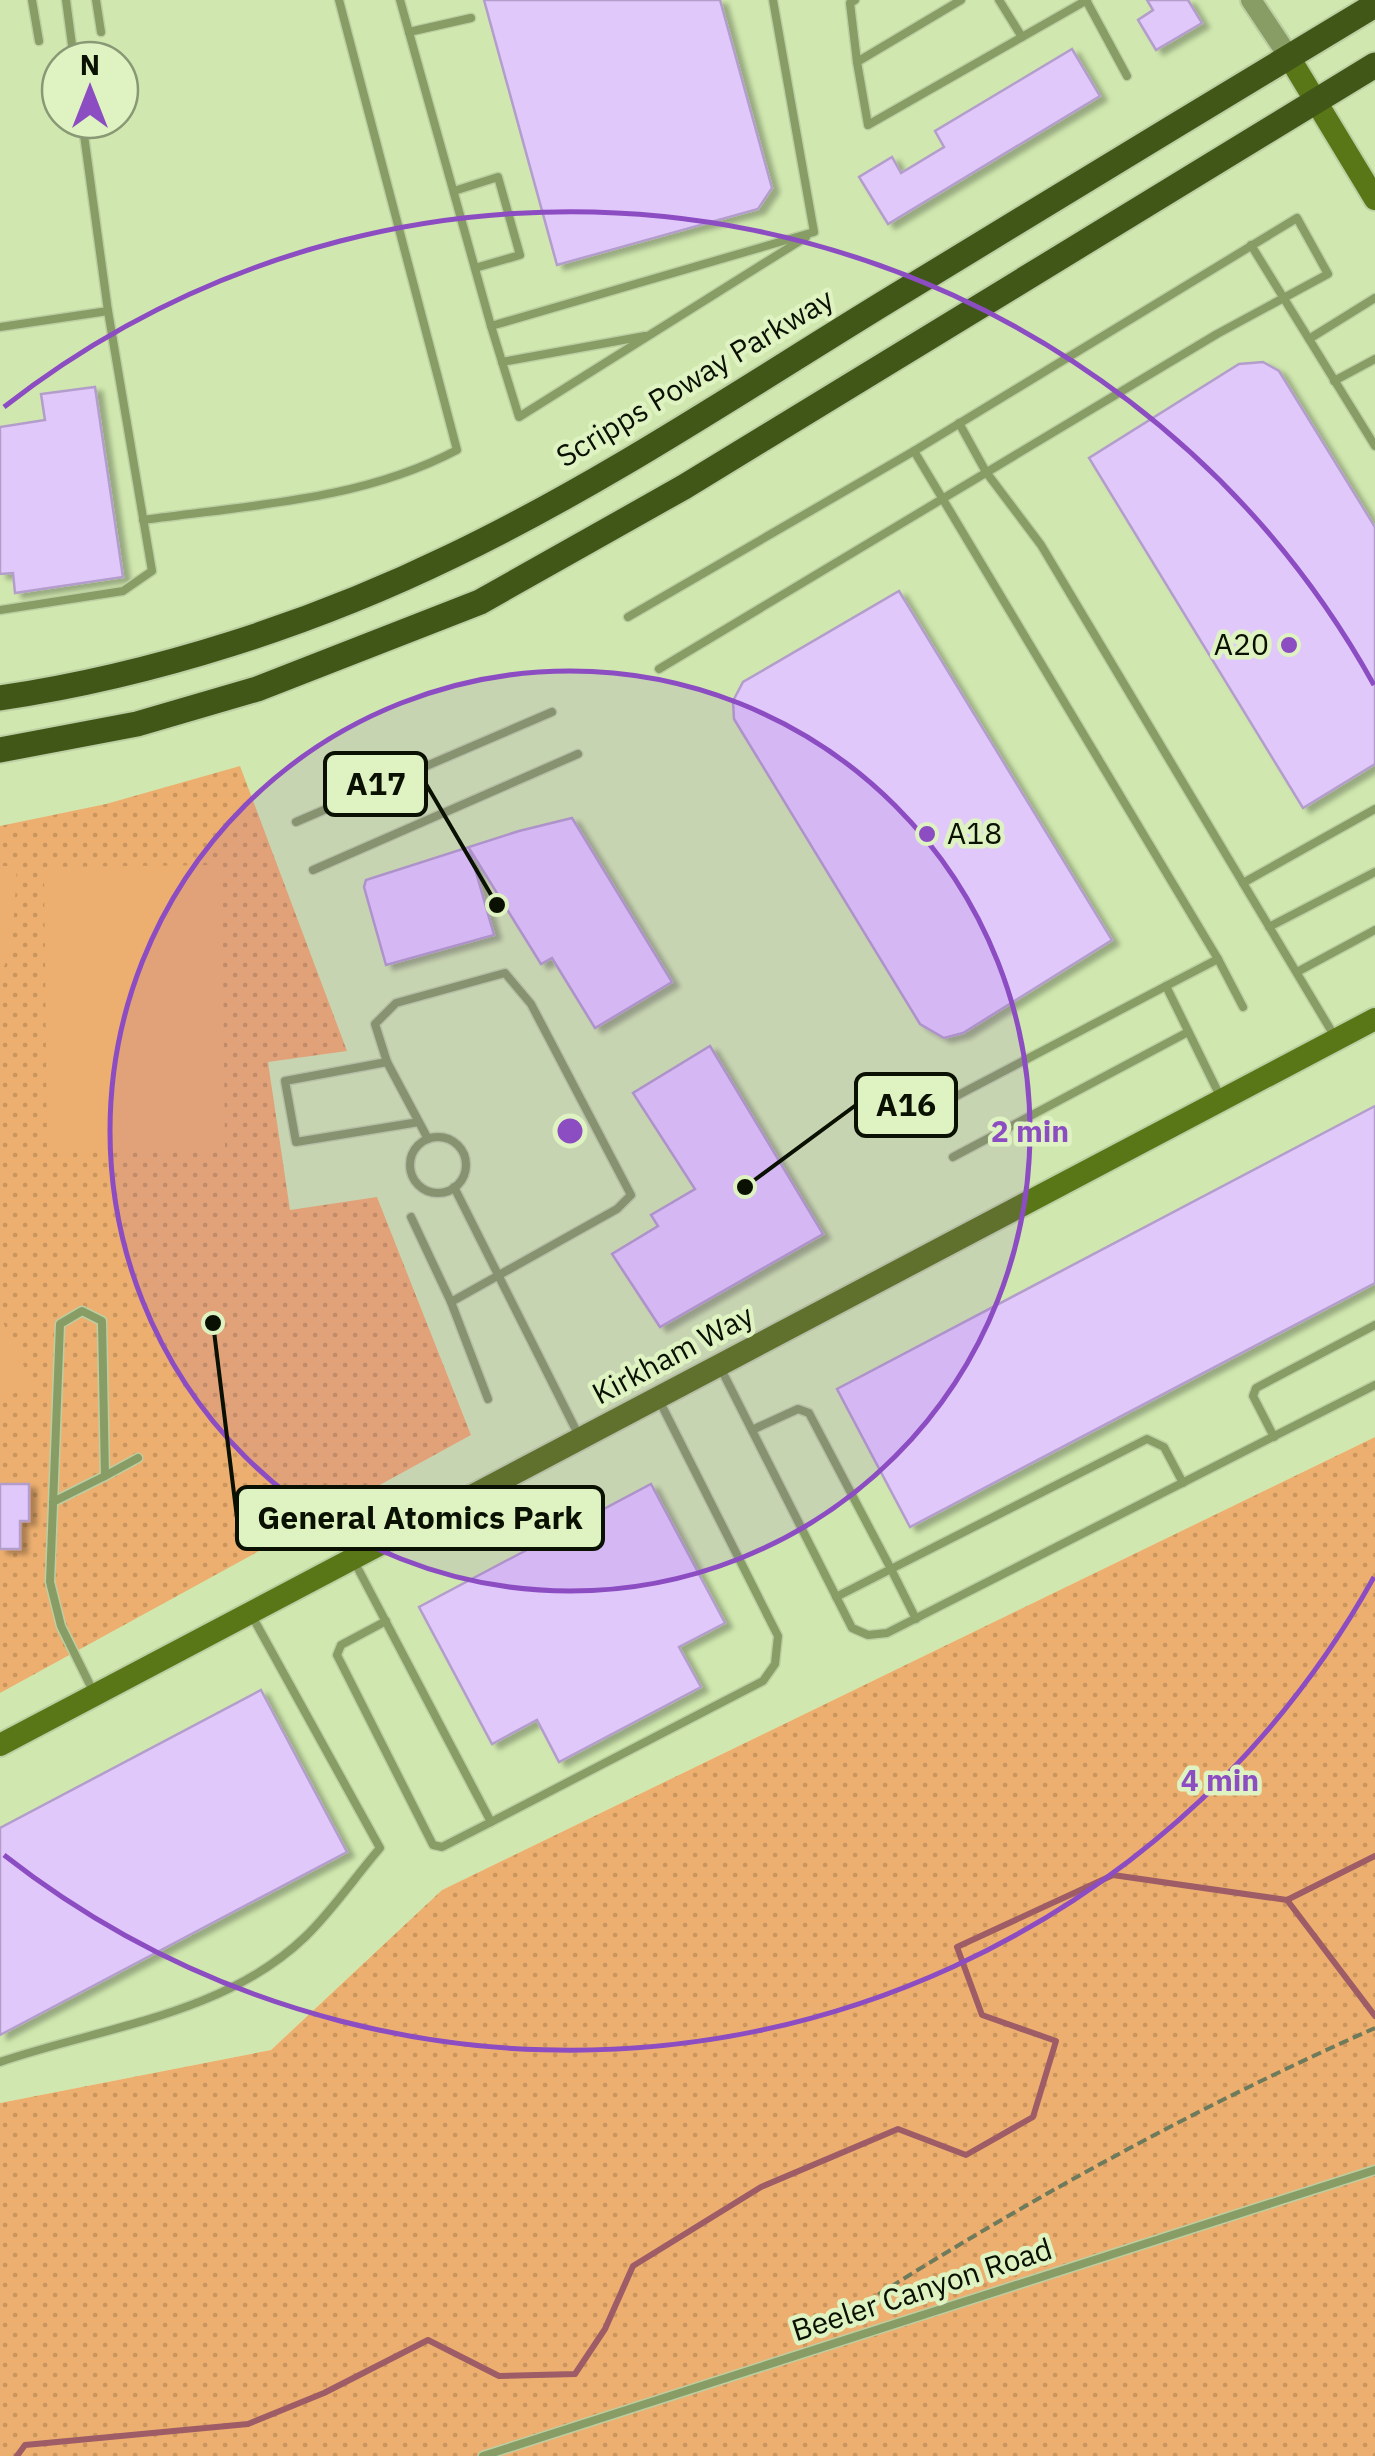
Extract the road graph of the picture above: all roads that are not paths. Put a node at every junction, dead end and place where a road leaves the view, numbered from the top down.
1 (32, 0) edge
2 (66, 0) edge
3 (96, 0) edge
4 (339, 0) edge
5 (400, 0) edge
6 (772, 0) edge
7 (854, 0) edge
8 (960, 0) edge
9 (999, 0) edge
10 (1086, 0) edge
11 (1252, 0) edge
12 (1375, 5) edge
13 (471, 18) dead end
14 (101, 32) dead end
15 (410, 32) junction
16 (1022, 37) junction
17 (39, 40) dead end
18 (71, 40) edge
19 (1289, 58) junction
20 (858, 62) junction
21 (1375, 65) edge
22 (1127, 76) dead end
23 (1316, 101) junction
24 (85, 140) edge
25 (454, 191) junction
26 (1375, 200) edge
27 (814, 232) junction
28 (1251, 246) junction
29 (475, 268) junction
30 (1283, 298) junction
31 (1375, 298) edge
32 (108, 311) junction
33 (491, 326) junction
34 (0, 328) edge
35 (650, 335) junction
36 (1309, 339) junction
37 (1375, 358) edge
38 (502, 362) junction
39 (1334, 381) junction
40 (959, 424) junction
41 (1375, 446) edge
42 (914, 451) junction
43 (986, 472) junction
44 (942, 498) junction
45 (143, 520) junction
46 (0, 610) edge
47 (628, 617) dead end
48 (659, 669) dead end
49 (0, 698) edge
50 (552, 712) dead end
51 (0, 750) edge
52 (578, 754) dead end
53 (1375, 809) edge
54 (296, 822) dead end
55 (313, 870) dead end
56 (1375, 872) edge
57 (1243, 883) junction
58 (1270, 927) junction
59 (1375, 930) edge
60 (1218, 959) junction
61 (1296, 972) junction
62 (1166, 986) junction
63 (1243, 1007) dead end
64 (1375, 1019) edge
65 (1188, 1032) junction
66 (1337, 1040) junction
67 (386, 1062) junction
68 (1222, 1100) junction
69 (926, 1112) dead end
70 (419, 1122) junction
71 (428, 1138) junction
72 (953, 1157) dead end
73 (454, 1187) junction
74 (411, 1217) dead end
75 (498, 1276) junction
76 (450, 1302) junction
77 (1375, 1325) edge
78 (719, 1365) junction
79 (1375, 1385) edge
80 (658, 1397) junction
81 (488, 1399) dead end
82 (752, 1430) junction
83 (1274, 1437) junction
84 (580, 1438) junction
85 (138, 1458) dead end
86 (104, 1476) junction
87 (1183, 1482) junction
88 (53, 1502) junction
89 (352, 1559) junction
90 (891, 1569) junction
91 (836, 1597) junction
92 (250, 1612) junction
93 (916, 1618) junction
94 (386, 1622) junction
95 (95, 1695) junction
96 (0, 1745) edge
97 (490, 1822) junction
98 (0, 2062) edge
99 (1375, 2170) edge
100 (483, 2456) edge

1 - 17 lane
2 - 18 lane
3 - 14 lane
4 - 45 lane
5 - 15 lane
6 - 27 lane
7 - 20 lane
8 - 20 lane
9 - 16 lane
10 - 16 lane
10 - 22 lane
11 - 19 street
12 - 19 main road, Scripps Poway Parkway
13 - 15 lane
15 - 25 lane
16 - 20 lane
19 - 23 main road
19 - 49 main road, Scripps Poway Parkway
21 - 23 main road
23 - 26 main road
23 - 51 main road
24 - 32 lane
25 - 29 lane
25 - 29 lane
27 - 33 lane
27 - 35 lane
28 - 30 lane
28 - 30 lane
28 - 40 lane
29 - 33 lane
30 - 36 lane
30 - 43 lane
31 - 36 lane
32 - 34 lane
32 - 45 lane
33 - 38 lane
35 - 38 lane
35 - 38 lane
36 - 39 lane
37 - 39 lane
39 - 41 lane
40 - 42 lane
40 - 43 lane
42 - 44 lane
42 - 47 lane
43 - 44 lane
43 - 57 lane
44 - 48 lane
44 - 60 lane
45 - 46 lane
50 - 54 lane
52 - 55 lane
53 - 57 lane
56 - 58 lane
57 - 58 lane
58 - 61 lane
59 - 61 lane
60 - 62 lane
60 - 63 lane
61 - 66 lane
62 - 65 lane
62 - 69 lane
64 - 66 main road, Kirkham Way
65 - 68 lane
65 - 72 lane
66 - 68 main road, Kirkham Way
67 - 70 lane
67 - 70 lane
67 - 75 lane
68 - 78 main road, Kirkham Way
70 - 71 lane
71 - 73 lane
71 - 73 lane
73 - 75 lane
74 - 76 lane
75 - 76 lane
75 - 84 lane
76 - 81 lane
77 - 83 lane
78 - 80 main road, Kirkham Way
78 - 82 lane
79 - 83 lane
80 - 84 main road, Kirkham Way
80 - 97 lane
82 - 90 lane
82 - 91 lane
83 - 87 lane
84 - 89 main road, Kirkham Way
85 - 86 lane
86 - 88 lane
86 - 88 lane
87 - 90 lane
87 - 93 lane
88 - 95 lane
89 - 92 main road, Kirkham Way
89 - 94 lane
90 - 91 lane
90 - 93 lane
91 - 93 lane
92 - 95 main road, Kirkham Way
92 - 98 lane
94 - 97 lane
94 - 97 lane
95 - 96 main road, Kirkham Way
99 - 100 lane, Beeler Canyon Road

